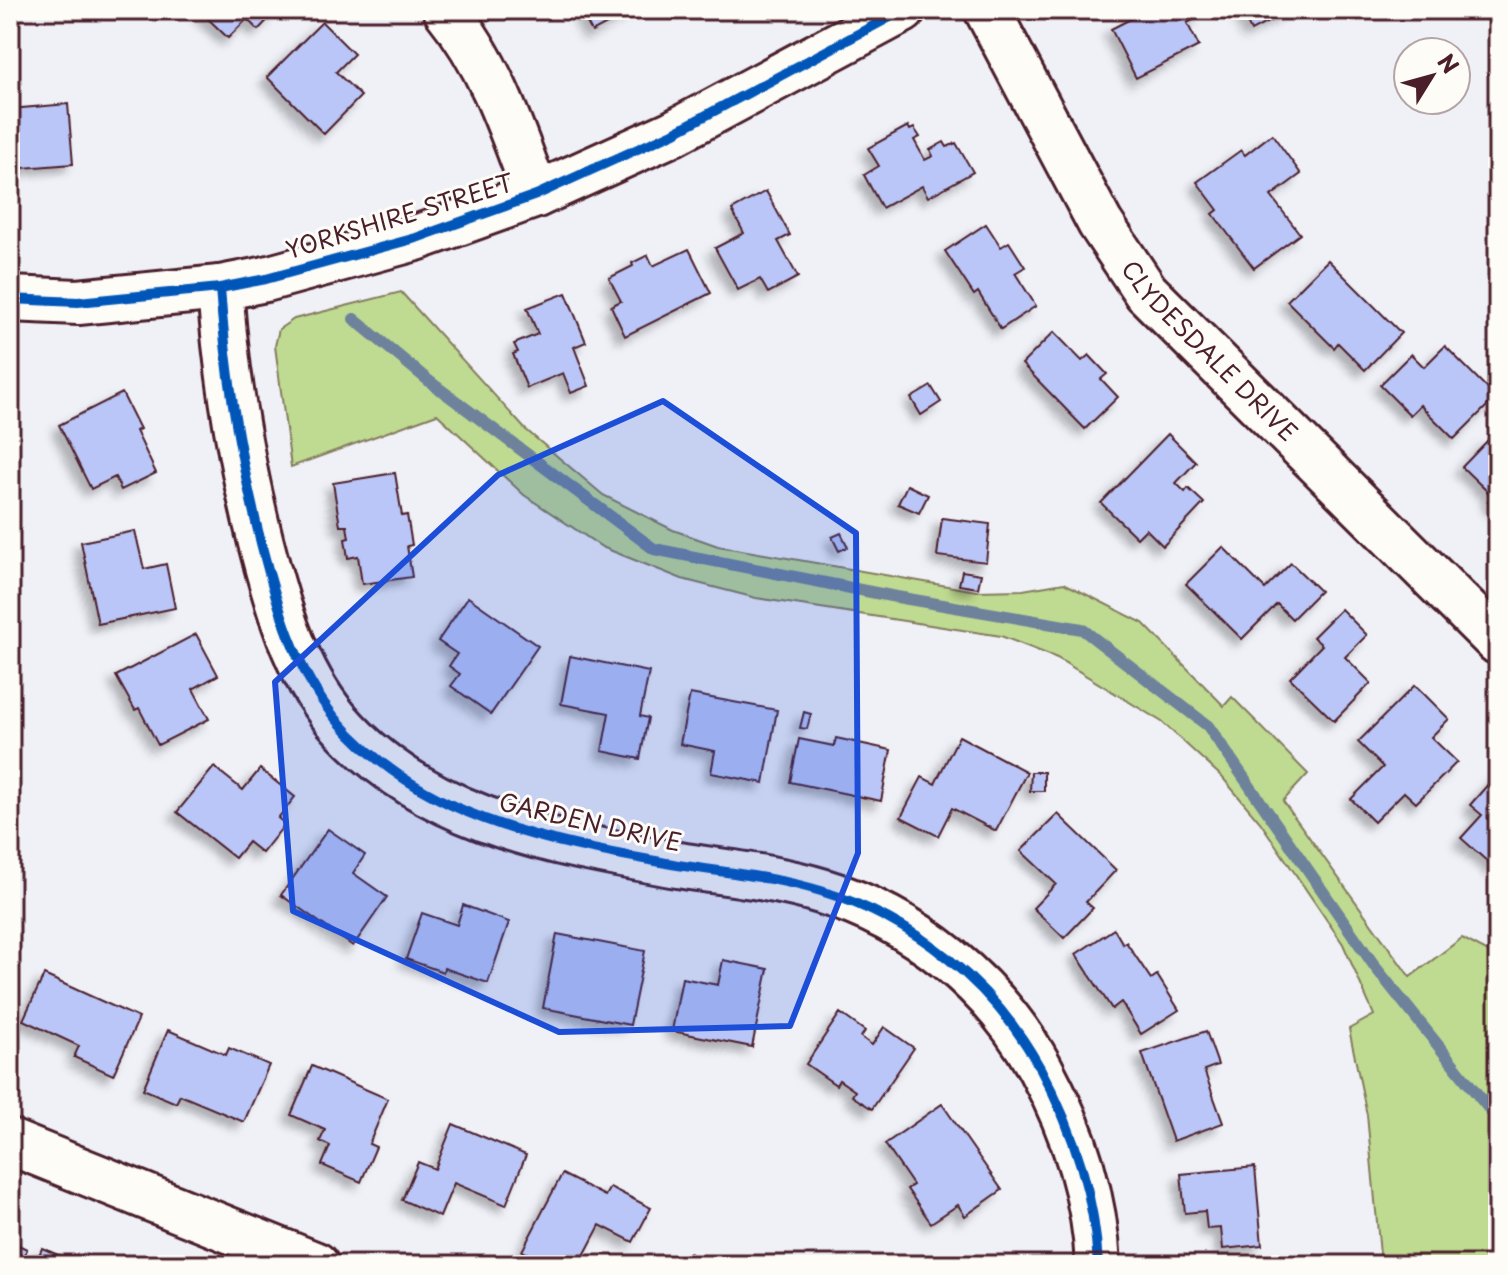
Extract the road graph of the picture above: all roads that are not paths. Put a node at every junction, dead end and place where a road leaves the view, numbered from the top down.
1 (446, 10) edge
2 (903, 10) edge
3 (987, 10) edge
4 (536, 195) junction
5 (220, 288) junction
6 (10, 299) edge
7 (1498, 642) edge
8 (10, 1142) edge
9 (316, 1265) edge
10 (1098, 1265) edge

1 - 4 street
2 - 4 street, YORKSHIRE STREET
3 - 7 street, CLYDESDALE DRIVE
4 - 5 street, YORKSHIRE STREET
5 - 6 street, YORKSHIRE STREET
5 - 10 street, GARDEN DRIVE
8 - 9 street

